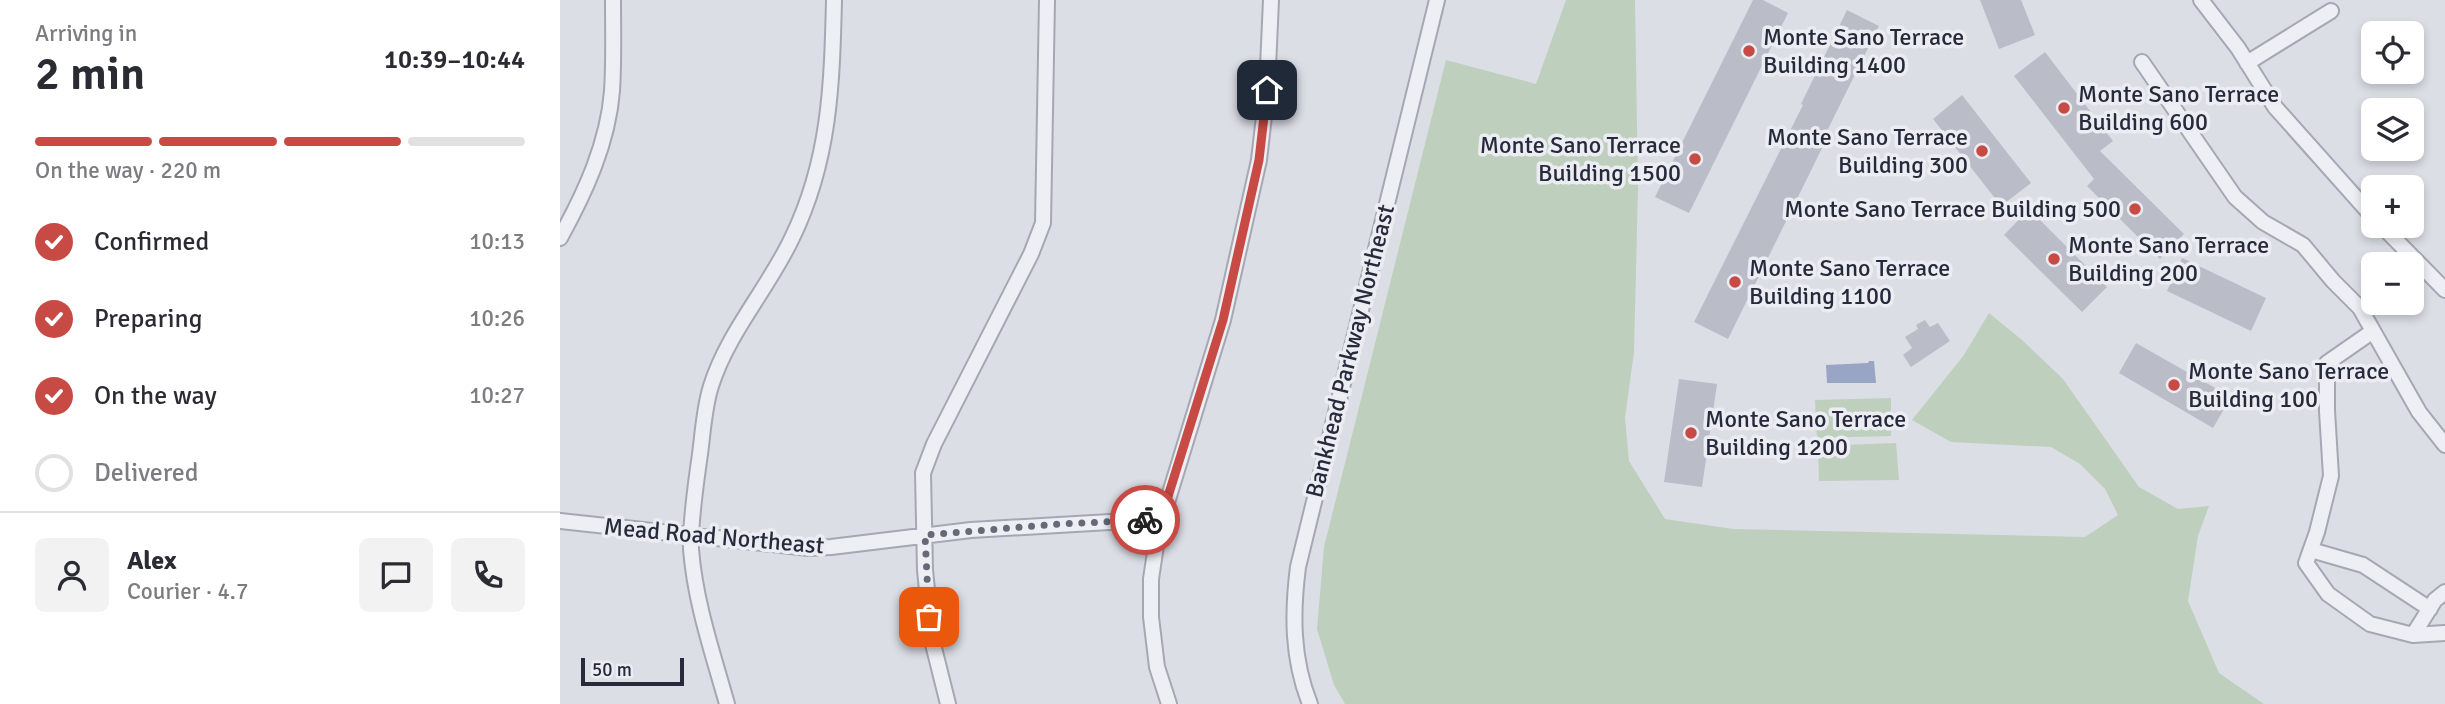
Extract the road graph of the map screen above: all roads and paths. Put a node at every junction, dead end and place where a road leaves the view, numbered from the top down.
1 (613, 0) edge
2 (834, 0) edge
3 (1047, 0) edge
4 (1271, 0) edge
5 (1437, 0) edge
6 (2200, 0) edge
7 (2331, 11) dead end
8 (2142, 62) dead end
9 (2247, 63) junction
10 (2361, 204) edge
11 (560, 237) edge
12 (2392, 238) edge
13 (2403, 252) edge
14 (2424, 273) edge
15 (2445, 290) edge
16 (2361, 301) edge
17 (2369, 315) edge
18 (2373, 331) junction
19 (2445, 445) edge
20 (1161, 519) junction
21 (560, 521) edge
22 (692, 534) junction
23 (925, 535) junction
24 (2311, 550) junction
25 (2445, 592) edge
26 (2430, 608) junction
27 (2445, 633) edge
28 (2413, 635) junction
29 (727, 704) edge
30 (948, 704) edge
31 (1169, 704) edge
32 (1310, 704) edge

1 - 11 street
2 - 22 street
3 - 23 street
4 - 20 street
5 - 32 street, Bankhead Parkway Northeast
6 - 9 street
7 - 9 street
8 - 16 street
9 - 10 street
12 - 13 street
14 - 15 street
17 - 18 street
18 - 19 street
18 - 24 street
20 - 23 street, Mead Road Northeast
20 - 31 street
21 - 22 street, Mead Road Northeast
22 - 23 street, Mead Road Northeast
22 - 29 street
23 - 30 street
24 - 26 street
24 - 28 street
25 - 26 street
26 - 28 street
27 - 28 street

